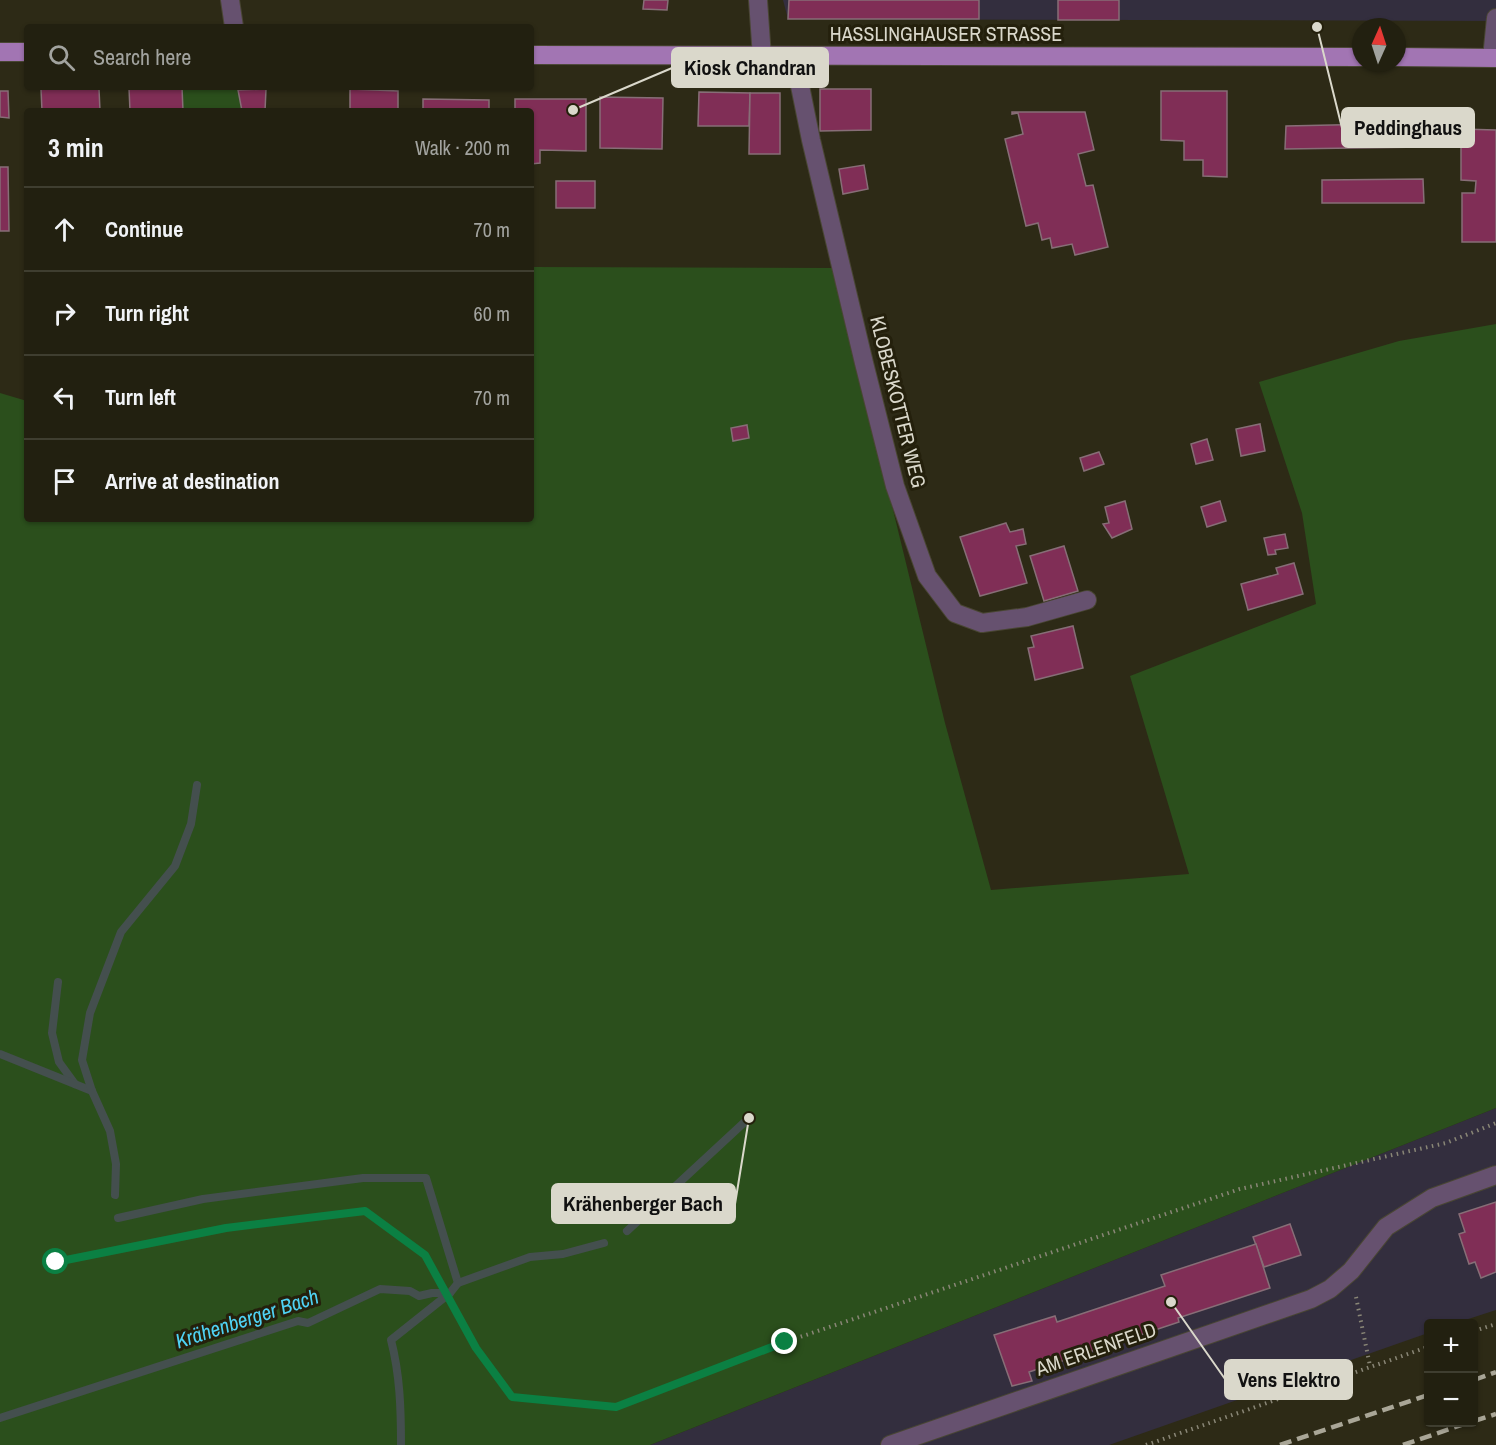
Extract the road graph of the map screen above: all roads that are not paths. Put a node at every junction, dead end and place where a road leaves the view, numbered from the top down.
1 (230, 0) edge
2 (758, 0) edge
3 (1496, 18) edge
4 (234, 24) edge
5 (0, 52) edge
6 (24, 52) edge
7 (534, 56) edge
8 (762, 57) junction
9 (799, 57) junction
10 (1352, 57) edge
11 (1406, 57) edge
12 (1494, 58) edge
13 (1087, 600) dead end
14 (1496, 1175) edge
15 (890, 1445) edge

1 - 4 street
2 - 8 street
3 - 12 street
5 - 6 main road
7 - 8 main road, HASSLINGHAUSER STRASSE
8 - 9 main road, HASSLINGHAUSER STRASSE
9 - 10 main road, HASSLINGHAUSER STRASSE
9 - 13 street, KLOBESKOTTER WEG
11 - 12 main road
14 - 15 street, AM ERLENFELD

